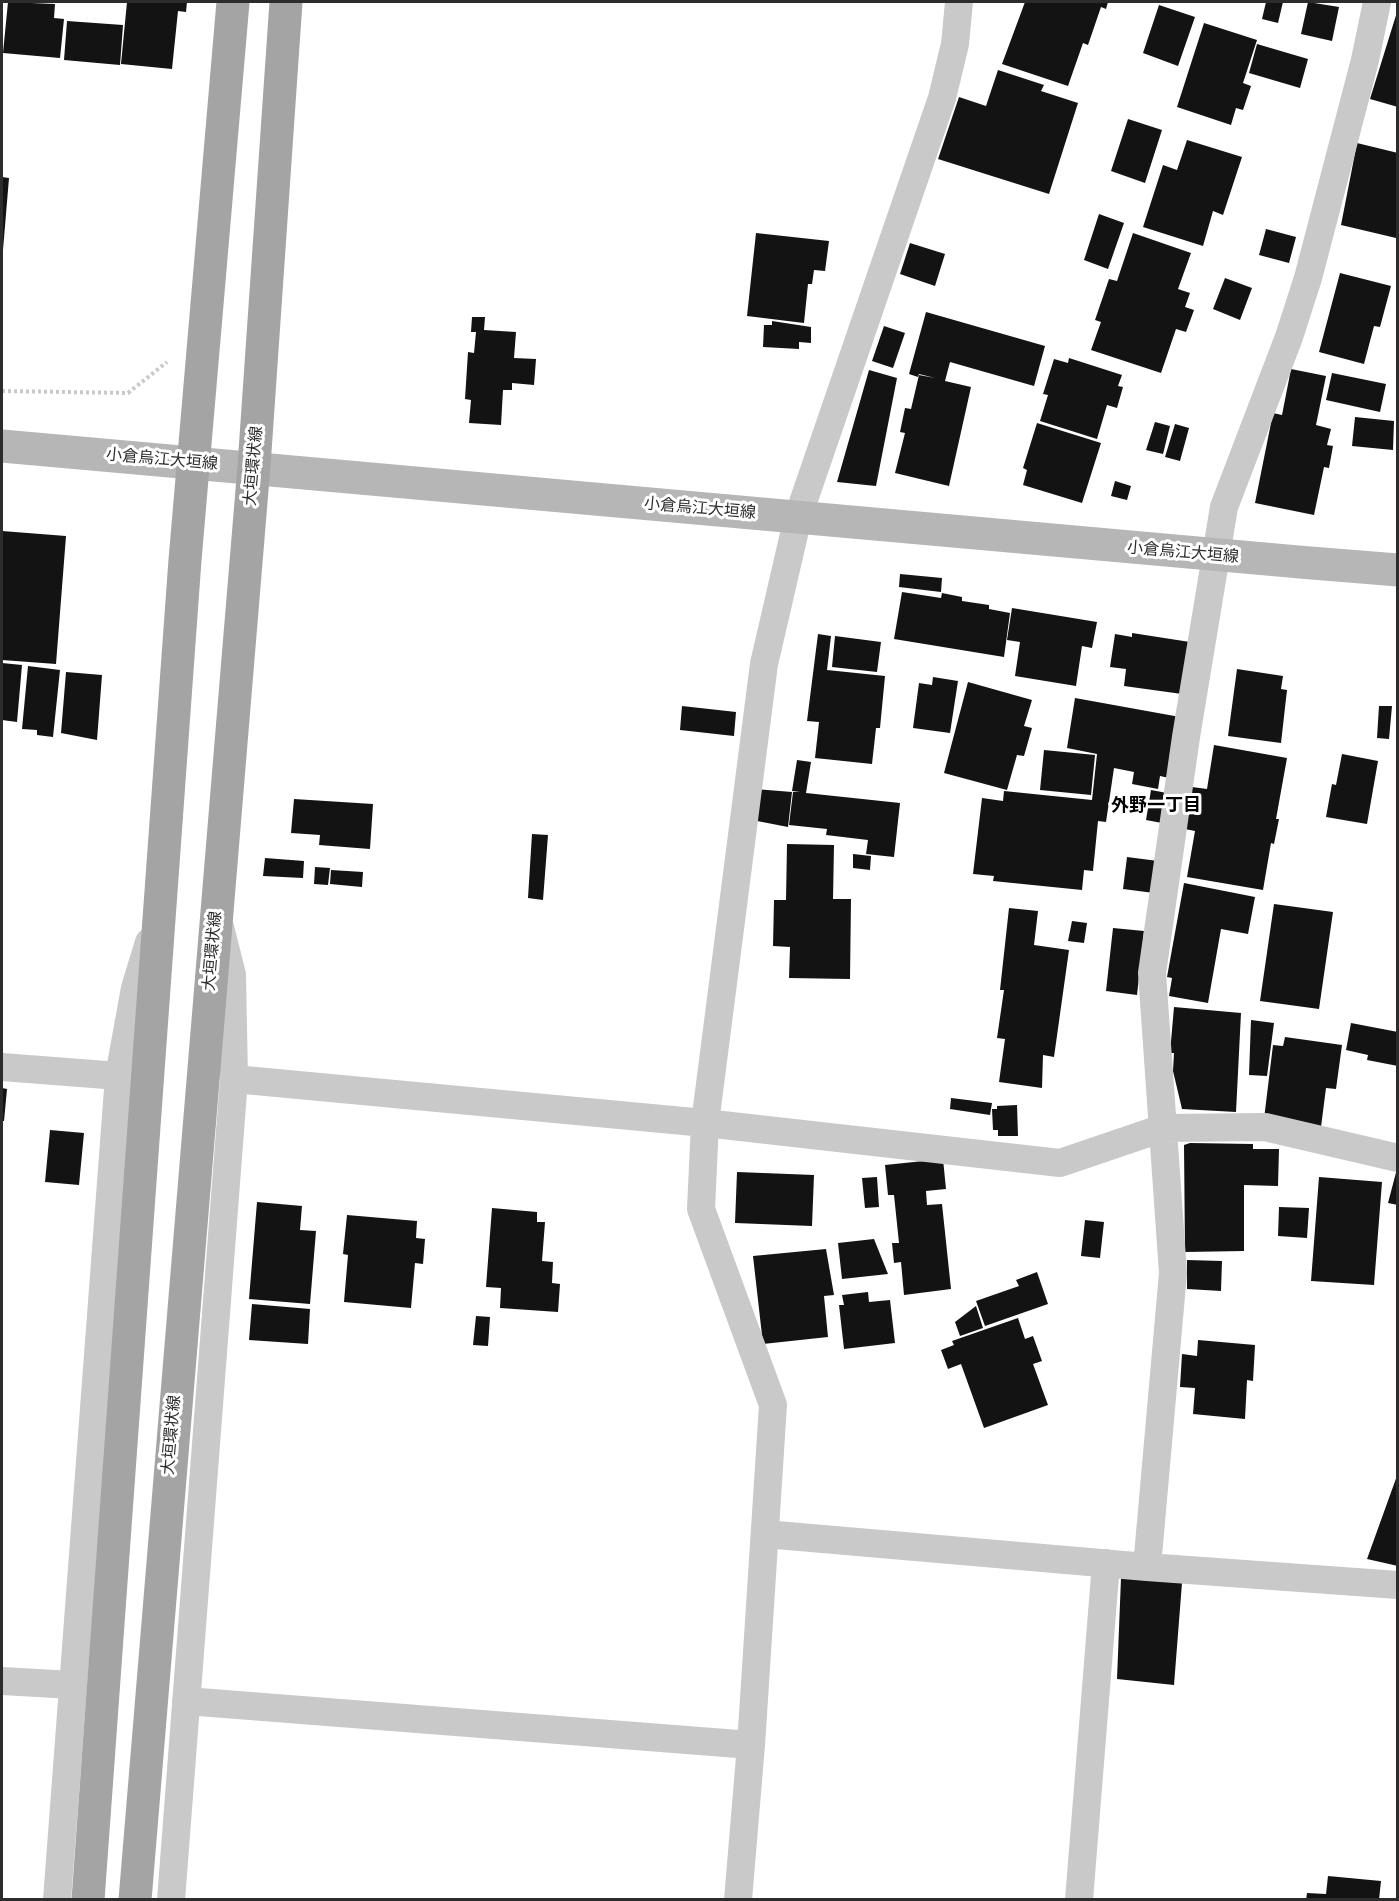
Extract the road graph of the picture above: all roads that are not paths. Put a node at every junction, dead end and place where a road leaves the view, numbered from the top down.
1 (232, 2) edge
2 (286, 2) edge
3 (959, 2) edge
4 (1377, 2) edge
5 (2, 446) edge
6 (194, 461) junction
7 (254, 466) junction
8 (798, 517) junction
9 (1215, 556) junction
10 (1398, 570) edge
11 (161, 905) junction
12 (216, 909) junction
13 (2, 1067) edge
14 (119, 1076) junction
15 (234, 1079) junction
16 (705, 1123) junction
17 (1162, 1128) junction
18 (1398, 1158) edge
19 (765, 1534) junction
20 (1106, 1563) junction
21 (1147, 1567) junction
22 (1398, 1585) edge
23 (2, 1681) edge
24 (73, 1685) junction
25 (186, 1701) junction
26 (751, 1745) junction
27 (57, 1899) edge
28 (88, 1899) edge
29 (135, 1899) edge
30 (171, 1899) edge
31 (738, 1899) edge
32 (1079, 1899) edge

1 - 6 main road
2 - 7 main road, 大垣環状線
3 - 8 street
4 - 9 street
5 - 6 main road, 小倉烏江大垣線
6 - 7 main road, 小倉烏江大垣線
6 - 11 main road
7 - 8 main road, 小倉烏江大垣線
7 - 12 main road, 大垣環状線
8 - 9 main road, 小倉烏江大垣線
8 - 16 street
9 - 10 main road, 小倉烏江大垣線
9 - 17 street
11 - 14 street
11 - 28 main road
12 - 15 street
12 - 29 main road, 大垣環状線
13 - 14 street
14 - 24 street
15 - 16 street
15 - 25 street
16 - 17 street
16 - 19 street
17 - 18 street
17 - 21 street
19 - 20 street
19 - 26 street
20 - 21 street
20 - 32 street
21 - 22 street
23 - 24 street
24 - 27 street
25 - 26 street
25 - 30 street
26 - 31 street

